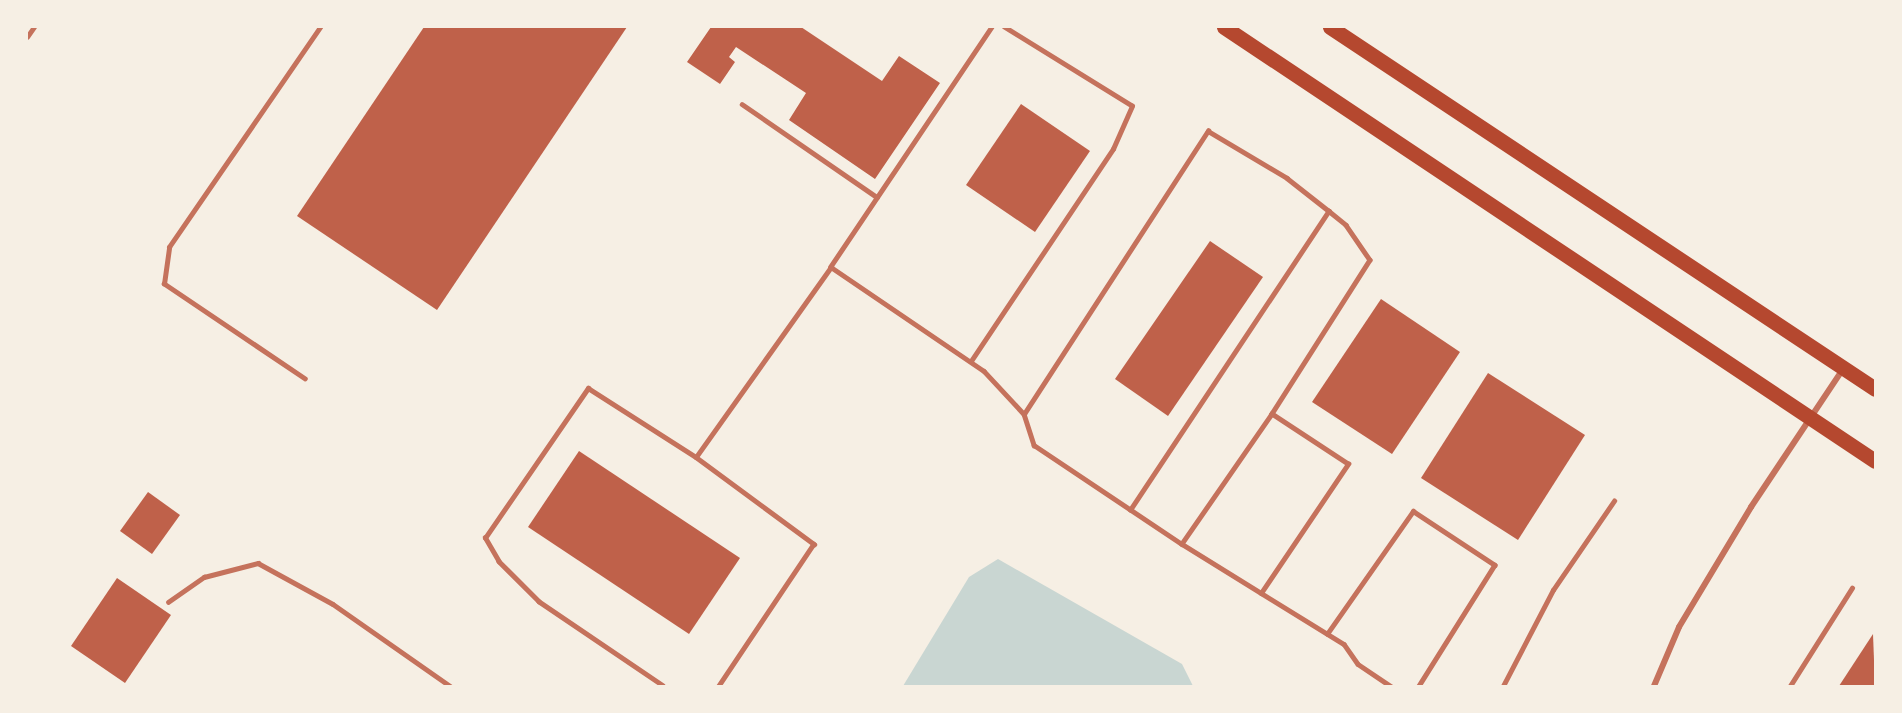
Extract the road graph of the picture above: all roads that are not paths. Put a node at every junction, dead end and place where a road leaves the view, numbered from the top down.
1 (34, 27) edge
2 (320, 27) edge
3 (992, 27) edge
4 (1004, 27) edge
5 (1224, 27) edge
6 (1330, 27) edge
7 (27, 38) edge
8 (742, 104) dead end
9 (877, 197) junction
10 (1329, 211) junction
11 (831, 267) junction
12 (971, 361) junction
13 (1843, 368) junction
14 (305, 379) dead end
15 (1875, 390) edge
16 (1024, 414) junction
17 (1272, 414) junction
18 (1810, 418) junction
19 (689, 452) junction
20 (1875, 461) edge
21 (1614, 501) dead end
22 (1130, 510) junction
23 (1182, 544) junction
24 (1852, 588) dead end
25 (1261, 593) junction
26 (168, 602) dead end
27 (1327, 634) junction
28 (450, 686) edge
29 (663, 686) edge
30 (719, 686) edge
31 (1391, 686) edge
32 (1419, 686) edge
33 (1503, 686) edge
34 (1653, 686) edge
35 (1790, 686) edge

1 - 7 lane
2 - 14 lane
3 - 9 lane
4 - 12 lane
5 - 18 main road
6 - 13 main road
8 - 9 lane
9 - 11 lane
10 - 16 lane
10 - 17 lane
10 - 22 lane
11 - 12 lane
11 - 19 lane
12 - 16 lane
13 - 15 main road
13 - 18 street
16 - 22 lane
17 - 23 lane
17 - 25 lane
18 - 20 main road
18 - 34 street
19 - 29 lane
19 - 30 lane
21 - 33 lane
22 - 23 lane
23 - 25 lane
24 - 35 lane
25 - 27 lane
26 - 28 lane
27 - 31 lane
27 - 32 lane

